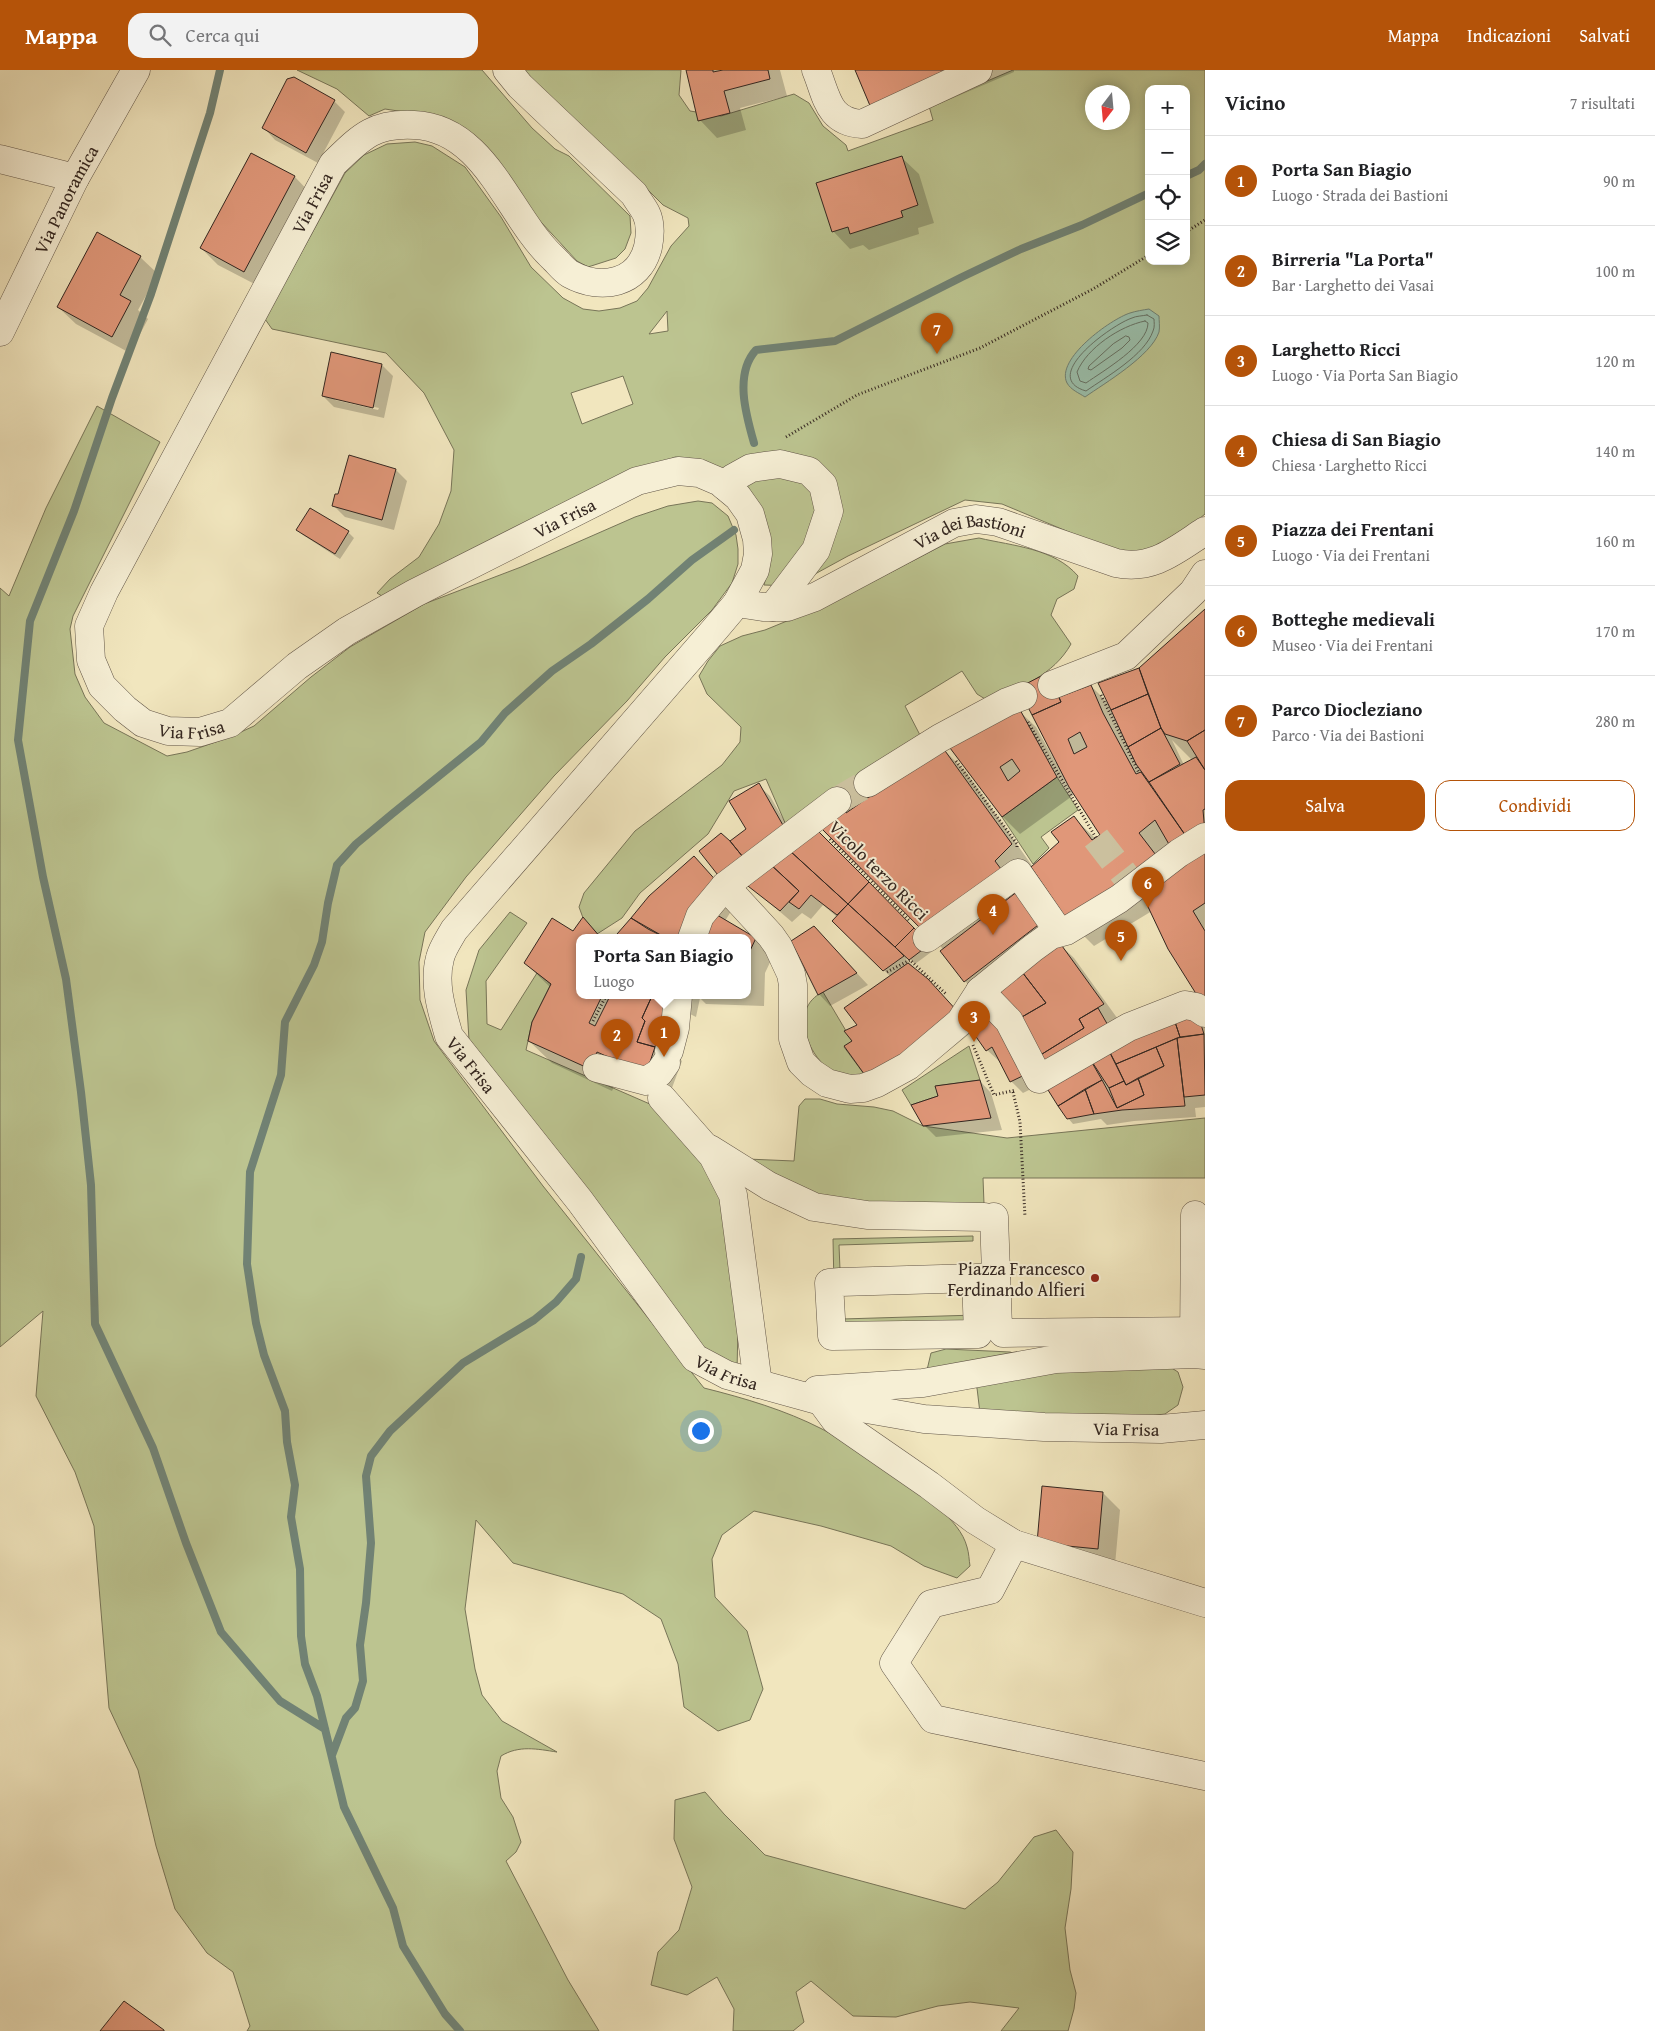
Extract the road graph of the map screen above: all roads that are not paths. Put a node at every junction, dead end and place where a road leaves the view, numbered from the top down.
1 (136, 70) edge
2 (507, 70) edge
3 (816, 70) edge
4 (978, 70) edge
5 (0, 159) edge
6 (75, 178) junction
7 (0, 332) edge
8 (725, 486) junction
9 (1205, 531) edge
10 (1205, 574) edge
11 (737, 603) junction
12 (773, 607) junction
13 (1052, 685) dead end
14 (1019, 698) road end
15 (868, 783) tunnel mouth
16 (837, 801) tunnel mouth
17 (1205, 837) edge
18 (725, 886) junction
19 (693, 934) edge
20 (1055, 934) junction
21 (927, 938) road end
22 (980, 992) junction
23 (678, 999) edge
24 (1201, 1010) edge
25 (597, 1068) dead end
26 (662, 1098) dead end
27 (705, 1145) junction
28 (1194, 1215) dead end
29 (986, 1278) junction
30 (1200, 1343) edge
31 (758, 1384) junction
32 (785, 1392) junction
33 (821, 1401) junction
34 (1205, 1425) edge
35 (1014, 1544) junction
36 (1205, 1603) edge
37 (1205, 1776) edge

1 - 6 street, Via Panoramica
2 - 8 street, Via Frisa
3 - 4 street
5 - 6 street
6 - 7 street, Via Panoramica
8 - 11 street, Via Frisa
8 - 12 street
9 - 12 street, Via dei Bastioni
10 - 13 street
11 - 12 street, Via dei Bastioni
11 - 31 street, Via Frisa
14 - 15 street
16 - 18 street
17 - 20 street
18 - 19 street
18 - 22 street
20 - 21 street
20 - 22 street
22 - 24 street
23 - 25 street
26 - 27 street
27 - 29 street
27 - 31 street
28 - 30 street
29 - 29 street
29 - 30 street
30 - 32 street
31 - 32 street, Via Frisa
32 - 33 street, Via Frisa
33 - 34 street, Via Frisa
33 - 35 street
35 - 36 street
35 - 37 street

